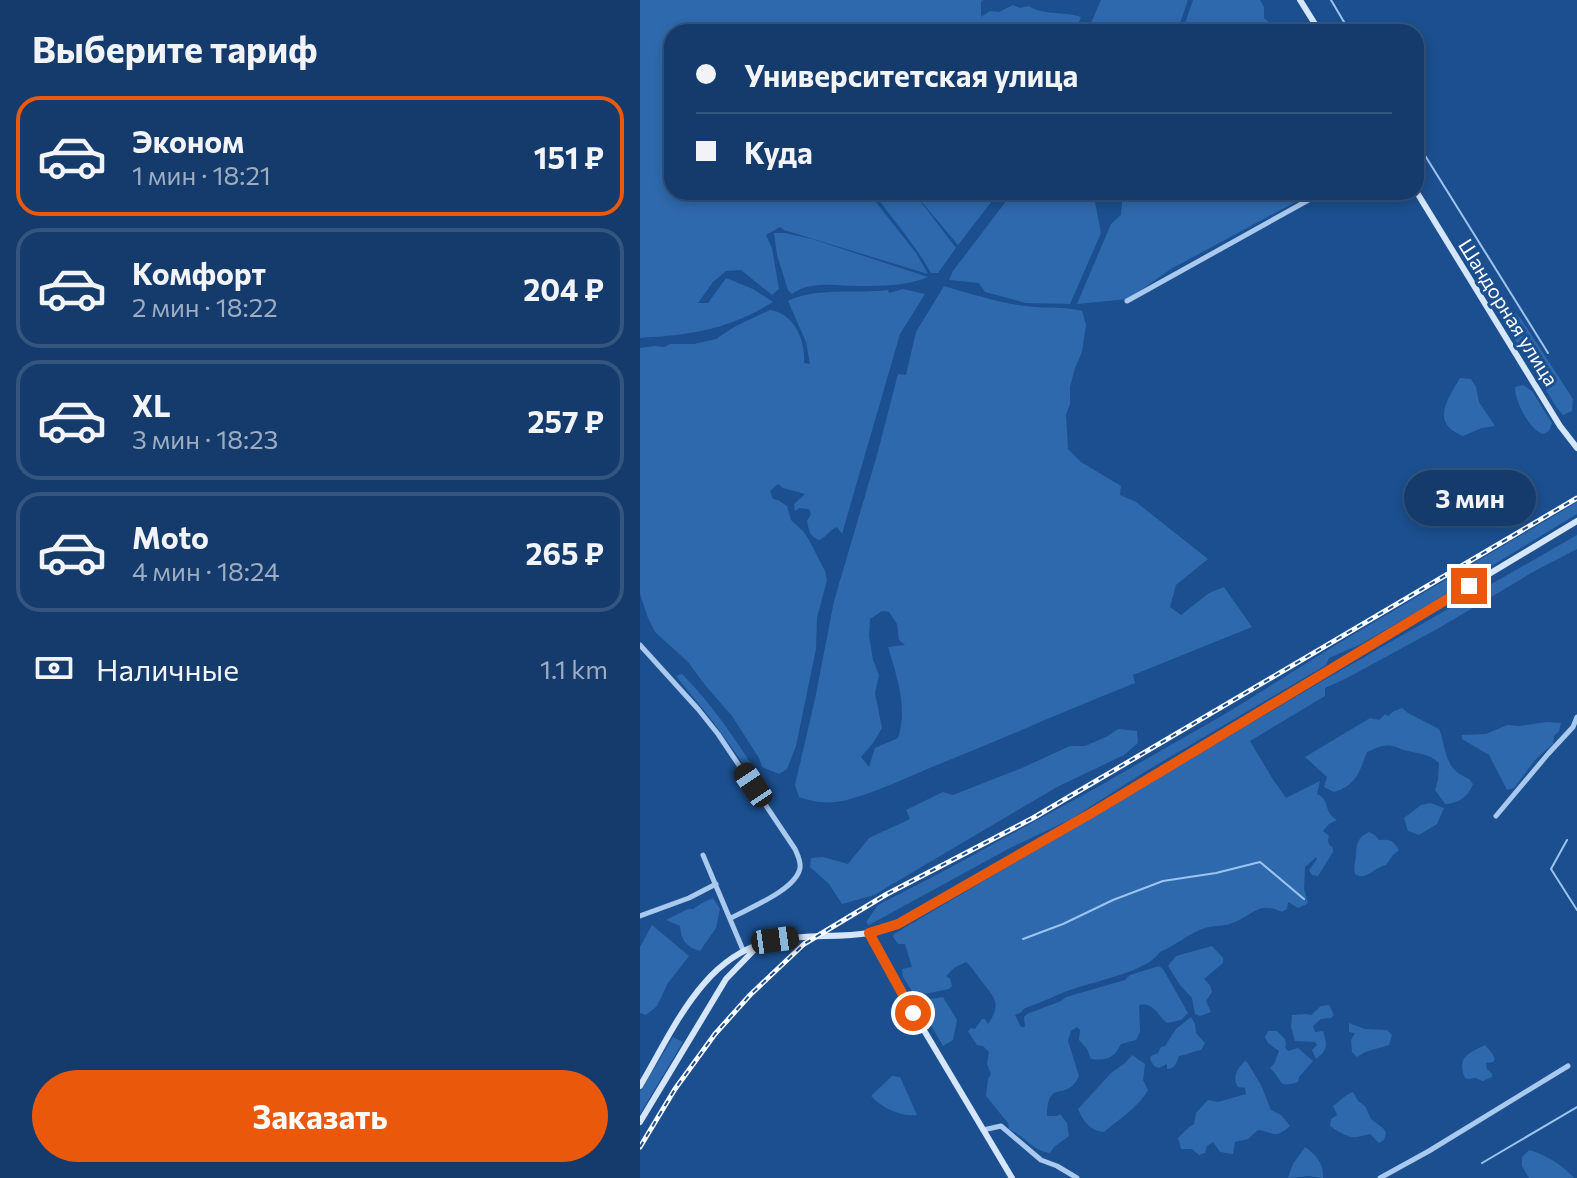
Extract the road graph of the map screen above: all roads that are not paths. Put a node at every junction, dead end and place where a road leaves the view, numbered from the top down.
1 (1300, 0) edge
2 (1315, 24) edge
3 (1309, 200) edge
4 (1422, 200) edge
5 (1127, 301) dead end
6 (1577, 448) edge
7 (1577, 521) edge
8 (640, 645) edge
9 (1577, 717) edge
10 (1496, 816) dead end
11 (703, 855) dead end
12 (716, 884) junction
13 (640, 916) edge
14 (731, 918) junction
15 (869, 933) junction
16 (759, 946) junction
17 (743, 950) junction
18 (703, 984) junction
19 (716, 994) junction
20 (1568, 1066) dead end
21 (640, 1086) edge
22 (640, 1122) edge
23 (983, 1130) junction
24 (1012, 1178) edge
25 (1077, 1178) edge
26 (1380, 1178) edge

1 - 2 main road
3 - 5 street
4 - 6 main road, Шандорная улица
7 - 15 main road
8 - 14 street
9 - 10 street
11 - 12 street
12 - 13 street
12 - 14 street
14 - 17 street
15 - 16 main road
15 - 23 main road
16 - 17 main road
16 - 19 main road
17 - 18 main road
18 - 19 main road
18 - 21 main road
19 - 22 main road
20 - 26 street
23 - 24 main road
23 - 25 street

